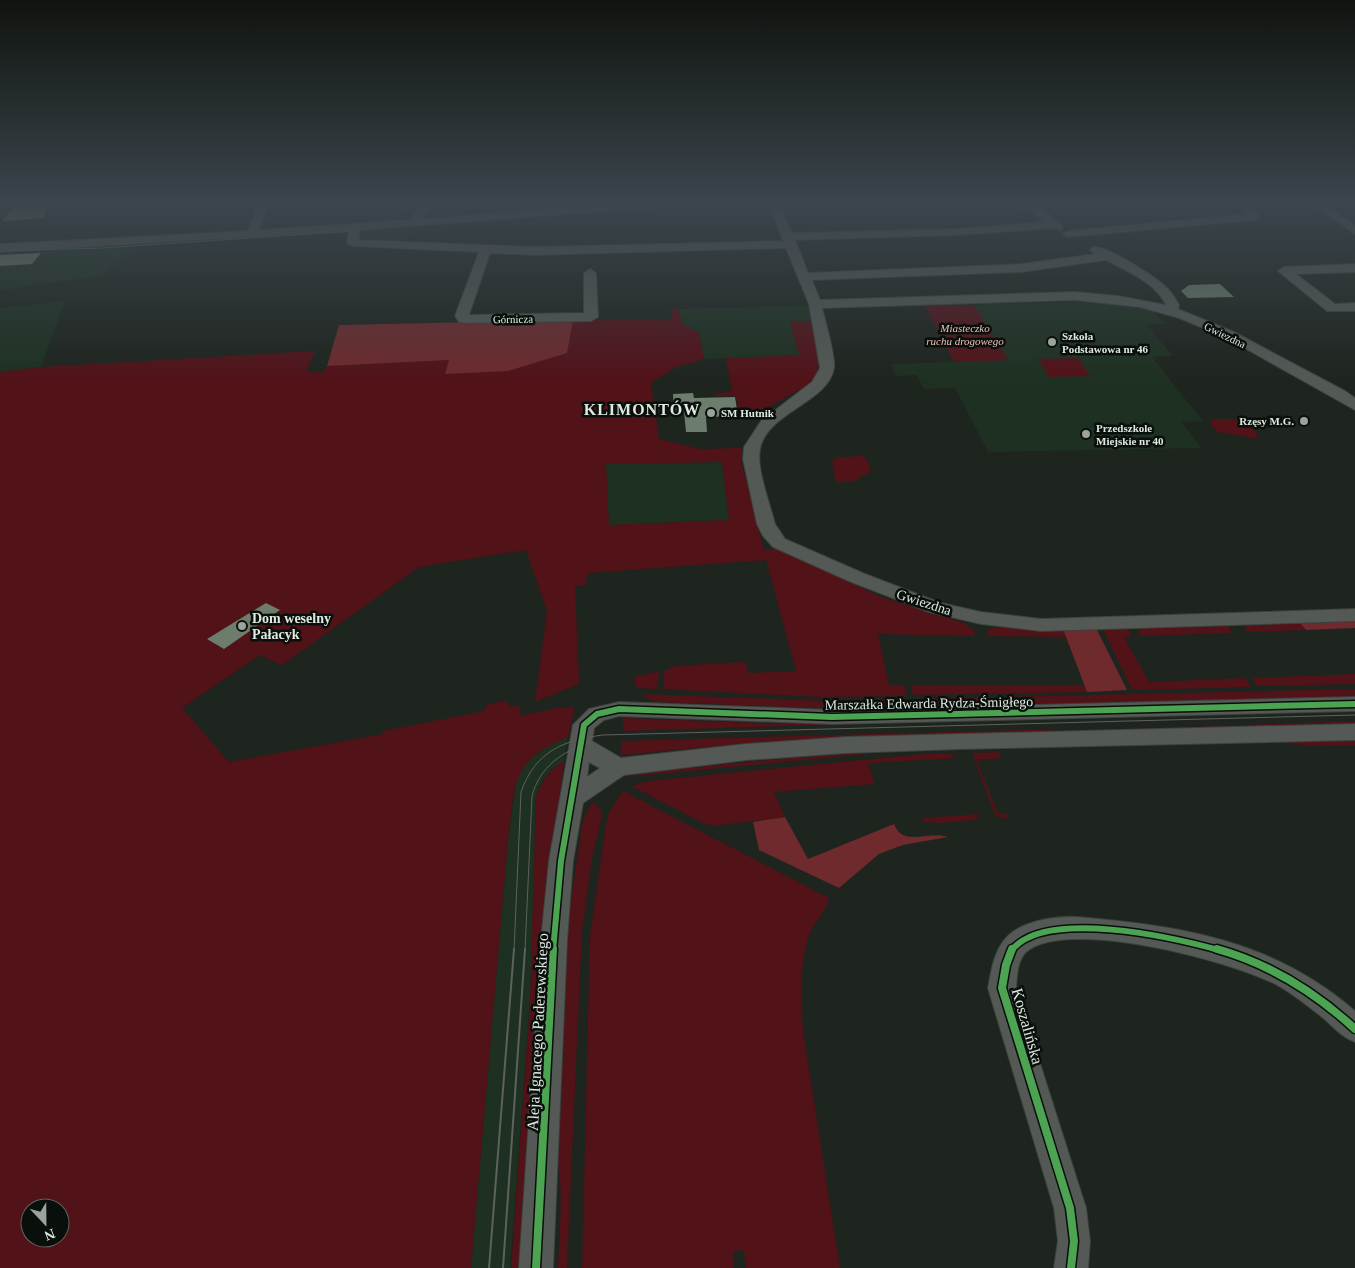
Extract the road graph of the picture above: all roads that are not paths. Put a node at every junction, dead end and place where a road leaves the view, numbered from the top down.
1 (481, 263) edge
2 (799, 263) edge
3 (1055, 263) edge
4 (1120, 263) edge
5 (1355, 268) edge
6 (590, 273) dead end
7 (804, 277) junction
8 (815, 304) junction
9 (1355, 307) edge
10 (1170, 311) junction
11 (1355, 405) edge
12 (1355, 614) edge
13 (1355, 704) edge
14 (1355, 732) edge
15 (582, 745) junction
16 (618, 766) junction
17 (571, 799) junction
18 (1355, 1028) edge
19 (536, 1268) edge
20 (1071, 1268) edge

1 - 6 street, Górnicza
2 - 7 street, Gwiezdna
3 - 7 street
4 - 10 street
5 - 9 street
7 - 8 street, Gwiezdna
8 - 10 street, Gwiezdna
8 - 12 street, Gwiezdna
10 - 11 street, Gwiezdna
13 - 15 street, Marszałka Edwarda Rydza-Śmigłego
14 - 16 street
15 - 16 street
15 - 17 street, Marszałka Edwarda Rydza-Śmigłego
16 - 17 street
17 - 19 street, Aleja Ignacego Paderewskiego
18 - 20 street, Koszalińska

